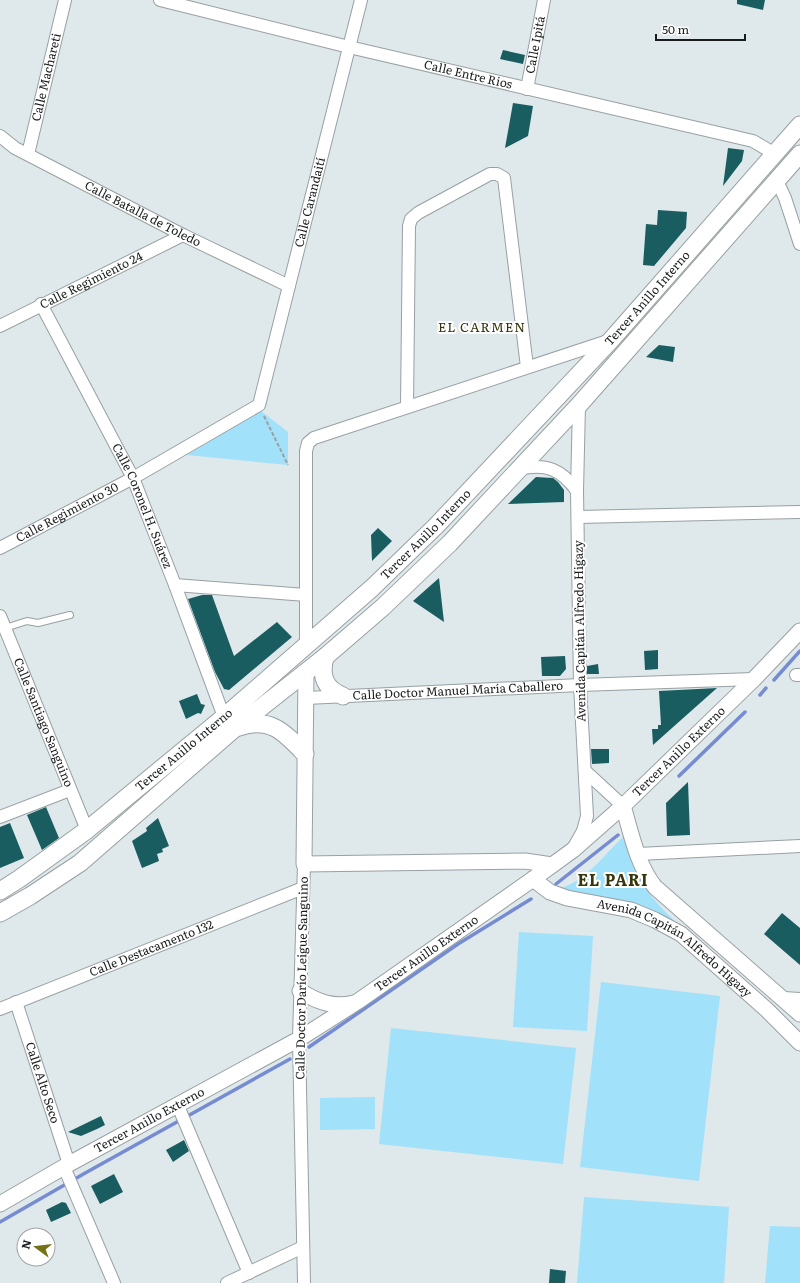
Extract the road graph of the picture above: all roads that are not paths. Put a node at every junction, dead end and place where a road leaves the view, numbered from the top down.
1 (65, 0) edge
2 (160, 0) edge
3 (361, 0) edge
4 (544, 0) edge
5 (349, 47) junction
6 (527, 89) junction
7 (800, 125) edge
8 (0, 136) edge
9 (28, 154) junction
10 (775, 154) junction
11 (800, 154) edge
12 (777, 181) junction
13 (707, 232) junction
14 (183, 235) junction
15 (800, 244) edge
16 (700, 268) junction
17 (664, 281) junction
18 (289, 286) junction
19 (41, 304) junction
20 (654, 320) junction
21 (0, 326) edge
22 (611, 340) junction
23 (578, 350) junction
24 (591, 362) junction
25 (528, 367) junction
26 (259, 405) joint
27 (580, 405) junction
28 (407, 406) junction
29 (519, 469) junction
30 (133, 478) junction
31 (577, 491) junction
32 (800, 512) edge
33 (578, 517) junction
34 (0, 548) edge
35 (175, 585) junction
36 (306, 595) junction
37 (347, 610) junction
38 (70, 615) dead end
39 (0, 616) edge
40 (5, 628) junction
41 (800, 631) edge
42 (306, 645) junction
43 (325, 657) junction
44 (306, 673) junction
45 (754, 679) junction
46 (580, 685) junction
47 (343, 696) junction
48 (306, 698) junction
49 (230, 723) junction
50 (209, 728) junction
51 (305, 754) junction
52 (585, 771) junction
53 (70, 790) junction
54 (623, 806) junction
55 (0, 817) edge
56 (87, 830) junction
57 (800, 846) edge
58 (573, 850) junction
59 (638, 854) junction
60 (80, 863) junction
61 (304, 864) junction
62 (552, 865) junction
63 (533, 879) junction
64 (303, 888) junction
65 (0, 890) edge
66 (0, 913) edge
67 (300, 991) junction
68 (784, 998) junction
69 (800, 999) edge
70 (16, 1002) junction
71 (357, 1002) junction
72 (0, 1009) edge
73 (800, 1014) edge
74 (300, 1043) junction
75 (800, 1043) edge
76 (180, 1110) junction
77 (67, 1169) junction
78 (0, 1204) edge
79 (303, 1247) junction
80 (249, 1273) junction
81 (114, 1283) edge
82 (227, 1283) edge
83 (304, 1283) edge

1 - 9 street, Calle Machareti
2 - 5 street, Calle Entre Rios
3 - 5 street, Calle Carandaití
4 - 6 street, Calle Ipitá
5 - 6 street, Calle Entre Rios
5 - 18 street, Calle Carandaití
6 - 10 street, Calle Entre Rios
7 - 10 main road, Tercer Anillo Interno
8 - 9 street, Calle Batalla de Toledo
9 - 14 street, Calle Batalla de Toledo
10 - 13 main road, Tercer Anillo Interno
11 - 12 main road, Tercer Anillo Interno
12 - 15 street
12 - 16 main road, Tercer Anillo Interno
13 - 16 main road
13 - 17 main road, Tercer Anillo Interno
14 - 18 street, Calle Batalla de Toledo
14 - 19 street, Calle Regimiento 24
16 - 20 main road, Tercer Anillo Interno
17 - 20 main road
17 - 22 main road, Tercer Anillo Interno
18 - 26 street, Calle Carandaití
19 - 21 street, Calle Regimiento 24
19 - 30 street, Calle Coronel H. Suárez
20 - 27 main road, Tercer Anillo Interno
22 - 23 street
22 - 24 main road, Tercer Anillo Interno
23 - 24 street
23 - 25 street
24 - 37 main road, Tercer Anillo Interno
25 - 28 street
25 - 28 street
26 - 30 street, Calle Regimiento 30
27 - 29 main road, Tercer Anillo Interno
27 - 31 street, Avenida Capitán Alfredo Higazy
28 - 36 street
29 - 31 street
29 - 43 main road, Tercer Anillo Interno
30 - 34 street, Calle Regimiento 30
30 - 35 street, Calle Coronel H. Suárez
31 - 33 street, Avenida Capitán Alfredo Higazy
32 - 33 street
33 - 46 street, Avenida Capitán Alfredo Higazy
35 - 36 street
35 - 49 street, Calle Coronel H. Suárez
36 - 42 street
37 - 42 main road, Tercer Anillo Interno
37 - 44 main road
38 - 40 lane
39 - 40 street, Calle Santiago Sanguino
40 - 53 street, Calle Santiago Sanguino
41 - 45 street, Tercer Anillo Externo
42 - 49 main road, Tercer Anillo Interno
43 - 44 main road, Tercer Anillo Interno
43 - 47 main road
44 - 48 street, Calle Doctor Darío Leigue Sanguino
44 - 49 main road, Tercer Anillo Interno
44 - 50 main road
45 - 46 street, Calle Doctor Manuel María Caballero
45 - 54 street, Tercer Anillo Externo
46 - 47 street, Calle Doctor Manuel María Caballero
46 - 52 street, Avenida Capitán Alfredo Higazy
47 - 48 street, Calle Doctor Manuel María Caballero
48 - 51 street, Calle Doctor Darío Leigue Sanguino
49 - 50 main road, Tercer Anillo Interno
49 - 51 main road
49 - 60 main road, Tercer Anillo Interno
50 - 56 main road, Tercer Anillo Interno
51 - 61 street, Calle Doctor Darío Leigue Sanguino
52 - 54 street, Avenida Capitán Alfredo Higazy
52 - 58 street, Avenida Capitán Alfredo Higazy
53 - 55 street
53 - 56 street, Calle Santiago Sanguino
54 - 58 street, Tercer Anillo Externo
54 - 59 street, Avenida Capitán Alfredo Higazy
56 - 60 main road
56 - 65 main road, Tercer Anillo Interno
57 - 59 street
58 - 62 street, Tercer Anillo Externo
59 - 68 street, Avenida Capitán Alfredo Higazy
60 - 66 main road, Tercer Anillo Interno
61 - 62 street
61 - 64 street, Calle Doctor Darío Leigue Sanguino
62 - 63 street, Tercer Anillo Externo
63 - 71 street, Tercer Anillo Externo
63 - 75 street, Avenida Capitán Alfredo Higazy
64 - 67 street, Calle Doctor Darío Leigue Sanguino
64 - 70 street, Calle Destacamento 132
67 - 71 street
67 - 74 street, Calle Doctor Darío Leigue Sanguino
68 - 69 street
68 - 73 street, Avenida Capitán Alfredo Higazy
70 - 72 street, Calle Destacamento 132
70 - 77 street, Calle Alto Seco
71 - 74 street, Tercer Anillo Externo
74 - 76 street, Tercer Anillo Externo
74 - 79 street, Calle Doctor Darío Leigue Sanguino
76 - 77 street, Tercer Anillo Externo
76 - 80 street
77 - 78 street, Tercer Anillo Externo
77 - 81 street, Calle Alto Seco
79 - 80 street
79 - 83 street, Calle Doctor Darío Leigue Sanguino
80 - 82 street

